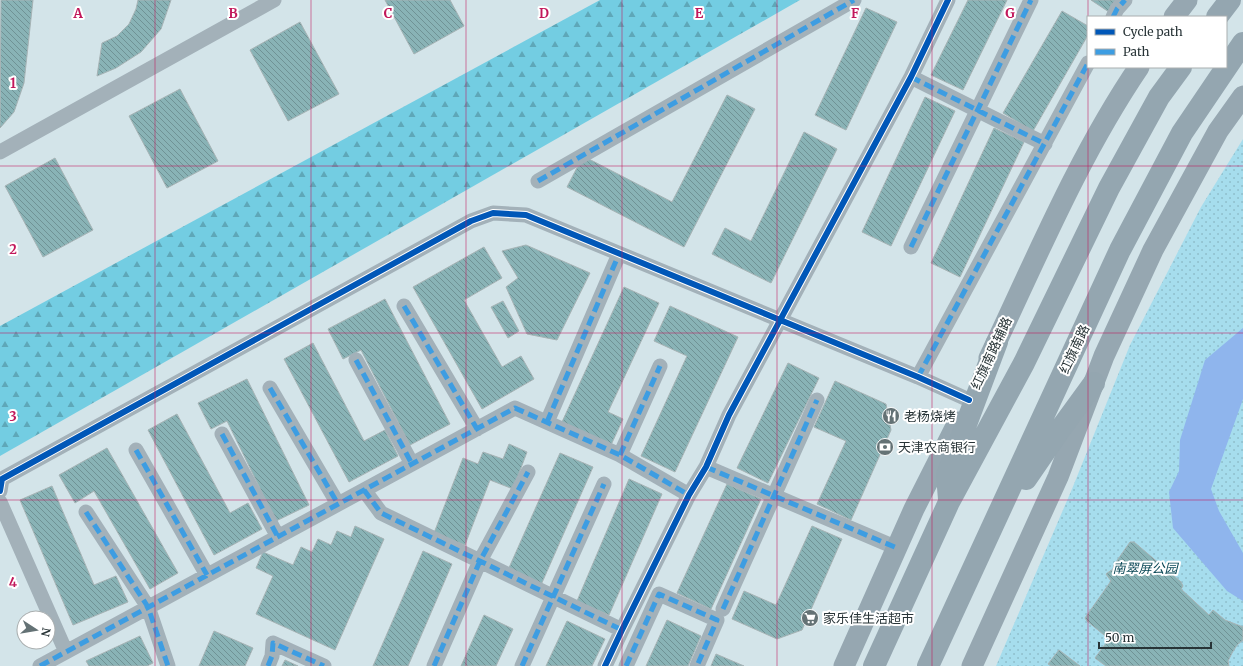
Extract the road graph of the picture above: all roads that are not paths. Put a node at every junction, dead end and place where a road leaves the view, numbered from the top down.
1 (274, 0) edge
2 (854, 0) edge
3 (948, 0) edge
4 (1030, 0) edge
5 (1125, 0) edge
6 (1187, 0) edge
7 (1230, 0) edge
8 (1114, 16) edge
9 (1175, 16) edge
10 (1218, 16) edge
11 (1243, 43) edge
12 (1087, 65) edge
13 (1227, 67) edge
14 (1138, 68) edge
15 (1180, 68) edge
16 (1226, 68) edge
17 (911, 77) junction
18 (1243, 96) edge
19 (977, 110) junction
20 (1045, 144) junction
21 (0, 152) edge
22 (538, 181) dead end
23 (911, 247) dead end
24 (619, 254) junction
25 (404, 306) dead end
26 (781, 320) junction
27 (997, 342) junction
28 (356, 360) dead end
29 (660, 366) dead end
30 (918, 377) junction
31 (1094, 383) junction
32 (270, 388) dead end
33 (817, 400) dead end
34 (969, 400) junction
35 (547, 422) junction
36 (477, 429) junction
37 (222, 434) dead end
38 (136, 450) dead end
39 (620, 455) junction
40 (412, 464) junction
41 (706, 467) junction
42 (528, 472) dead end
43 (1, 482) edge
44 (604, 484) dead end
45 (364, 490) junction
46 (690, 495) junction
47 (774, 496) junction
48 (0, 502) edge
49 (949, 502) junction
50 (338, 504) junction
51 (86, 512) dead end
52 (991, 532) junction
53 (278, 537) junction
54 (897, 548) junction
55 (480, 561) junction
56 (207, 575) junction
57 (553, 597) junction
58 (148, 607) junction
59 (723, 609) dead end
60 (622, 630) junction
61 (66, 652) junction
62 (40, 666) edge
63 (168, 666) edge
64 (268, 666) edge
65 (324, 666) edge
66 (434, 666) edge
67 (522, 666) edge
68 (605, 666) edge
69 (626, 666) edge
70 (697, 666) edge
71 (844, 666) edge
72 (874, 666) edge
73 (928, 666) edge
74 (972, 666) edge

1 - 21 street
2 - 22 street
3 - 17 street
4 - 19 street
5 - 8 street
6 - 9 main road
7 - 10 highway
11 - 13 highway, 红旗南路
12 - 20 street
14 - 27 main road, 红旗南路辅路
15 - 49 highway
16 - 52 highway, 红旗南路
17 - 19 street
17 - 26 street
18 - 31 main road
19 - 20 street
19 - 23 street
20 - 30 street
24 - 26 street
24 - 35 street
24 - 43 street
25 - 36 street
26 - 30 street
26 - 41 street
27 - 34 main road, 红旗南路辅路
27 - 49 highway
28 - 40 street
29 - 39 street
30 - 34 street
31 - 52 highway
31 - 74 main road
32 - 50 street
33 - 47 street
34 - 54 main road, 红旗南路辅路
35 - 36 street
35 - 39 street
36 - 40 street
37 - 53 street
38 - 56 street
39 - 46 street
40 - 45 street
41 - 46 street
41 - 47 street
42 - 55 street
44 - 57 street
45 - 50 street
45 - 55 street
46 - 60 street
47 - 54 street
47 - 59 street
48 - 61 street
49 - 72 highway
50 - 53 street
51 - 58 street
52 - 73 highway, 红旗南路
53 - 56 street
54 - 71 main road, 红旗南路辅路
55 - 57 street
55 - 66 street
56 - 58 street
57 - 60 street
57 - 67 street
58 - 61 street
58 - 63 street
60 - 68 street
61 - 62 street
64 - 65 street
69 - 70 street

